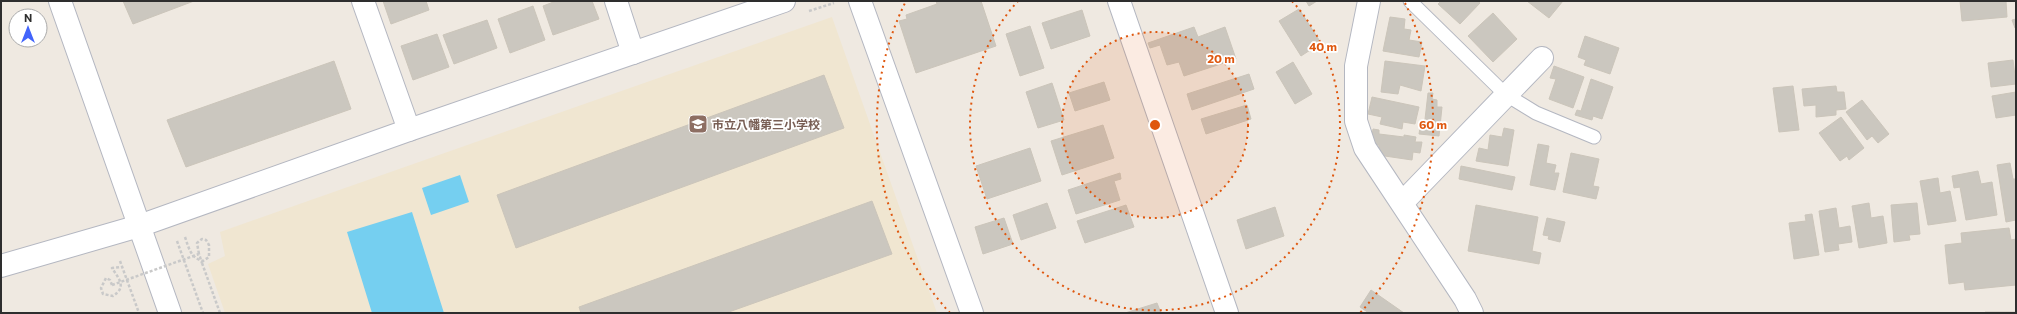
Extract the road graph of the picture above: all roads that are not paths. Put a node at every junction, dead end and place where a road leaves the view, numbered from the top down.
1 (60, 1) edge
2 (363, 1) edge
3 (616, 1) edge
4 (784, 1) edge
5 (860, 1) edge
6 (1119, 1) edge
7 (1369, 1) edge
8 (1410, 1) edge
9 (633, 53) junction
10 (1542, 58) dead end
11 (1505, 94) junction
12 (409, 130) junction
13 (1594, 138) dead end
14 (1402, 203) junction
15 (139, 226) junction
16 (1, 266) edge
17 (170, 313) edge
18 (972, 313) edge
19 (1227, 313) edge
20 (1472, 313) edge

1 - 15 street
2 - 12 street
3 - 9 street
4 - 9 street
5 - 18 street
6 - 19 street
7 - 14 street
8 - 11 lane
9 - 12 street
10 - 11 street
11 - 13 lane
11 - 14 street
12 - 15 street
14 - 20 street
15 - 16 street
15 - 17 street

